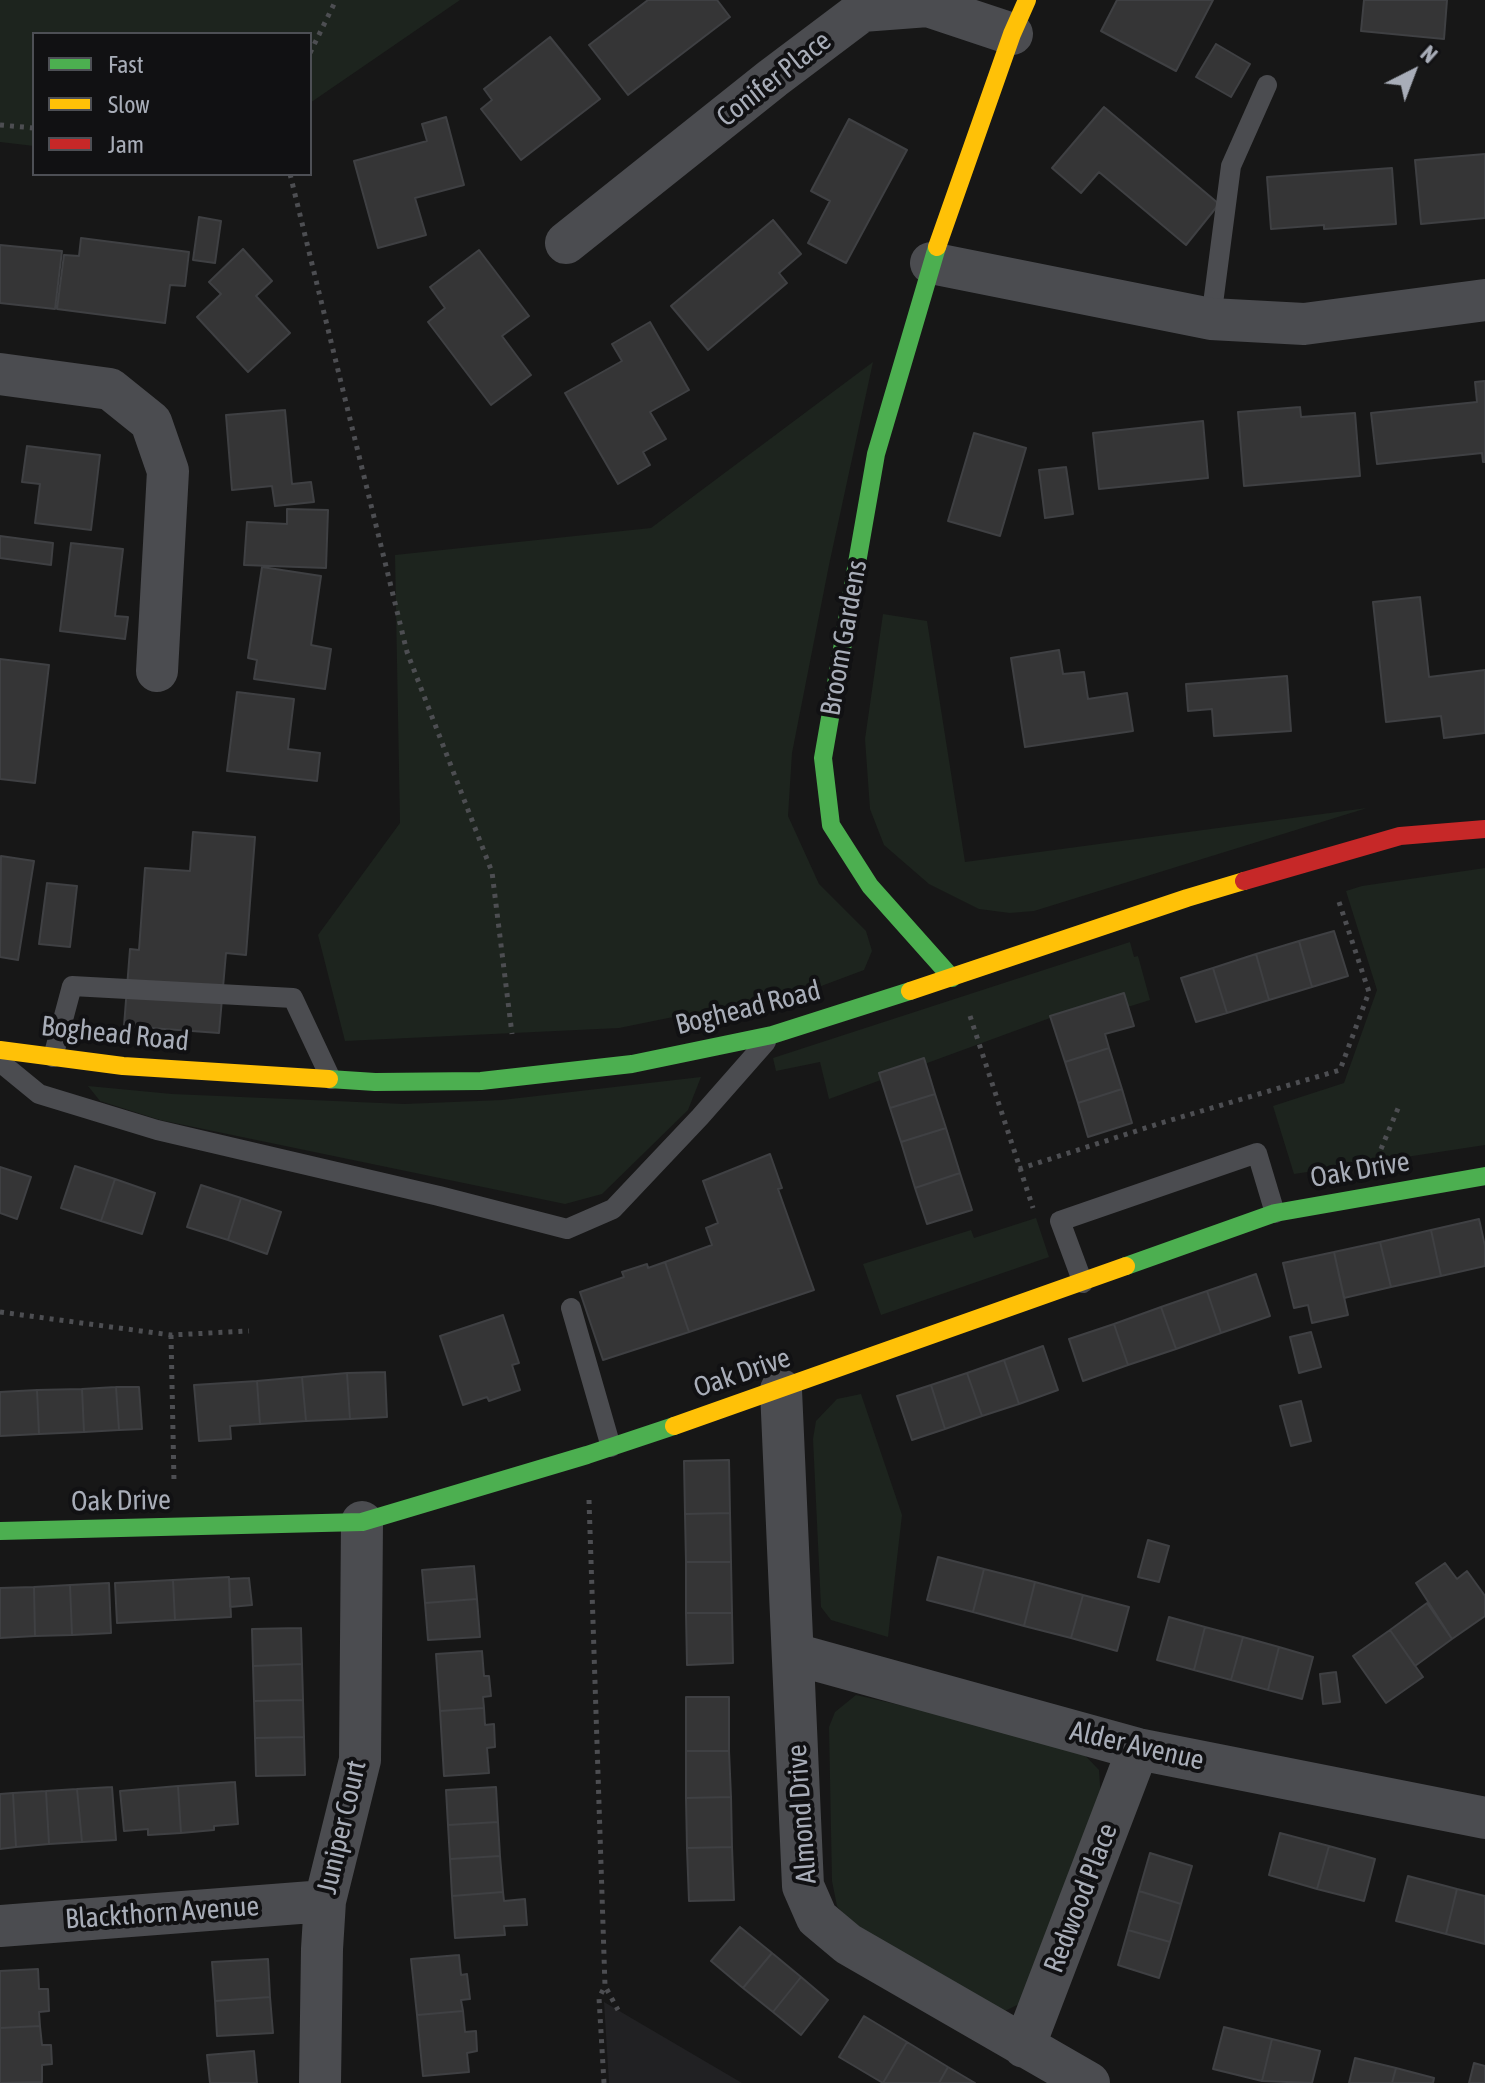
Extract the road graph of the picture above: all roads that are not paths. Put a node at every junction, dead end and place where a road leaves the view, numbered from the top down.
1 (1019, 17) edge
2 (1267, 85) dead end
3 (566, 243) dead end
4 (931, 263) junction
5 (1485, 300) edge
6 (1211, 319) junction
7 (0, 374) edge
8 (157, 671) dead end
9 (1485, 829) edge
10 (952, 978) junction
11 (772, 1035) junction
12 (0, 1050) edge
13 (53, 1057) junction
14 (0, 1062) edge
15 (331, 1079) junction
16 (1485, 1176) edge
17 (1275, 1213) junction
18 (1083, 1283) junction
19 (571, 1308) dead end
20 (781, 1390) junction
21 (611, 1447) junction
22 (362, 1522) junction
23 (0, 1531) edge
24 (794, 1654) junction
25 (1138, 1749) junction
26 (1485, 1818) edge
27 (325, 1901) junction
28 (0, 1926) edge
29 (1024, 2047) junction
30 (320, 2083) edge
31 (1089, 2083) edge

1 - 3 street, Conifer Place
1 - 4 street, Broom Gardens
2 - 6 lane
4 - 6 street
4 - 10 street, Broom Gardens
5 - 6 street
7 - 8 street
9 - 10 street, Boghead Road
10 - 11 street, Boghead Road
11 - 14 lane
11 - 15 street, Boghead Road
12 - 13 street, Boghead Road
13 - 15 street, Boghead Road
13 - 15 lane
16 - 17 street, Oak Drive
17 - 18 street, Oak Drive
17 - 18 lane
18 - 20 street, Oak Drive
19 - 21 lane
20 - 21 street, Oak Drive
20 - 24 street, Almond Drive
21 - 22 street, Oak Drive
22 - 23 street, Oak Drive
22 - 27 street, Juniper Court
24 - 25 street, Alder Avenue
24 - 29 street, Almond Drive
25 - 26 street, Alder Avenue
25 - 29 street, Redwood Place
27 - 28 street, Blackthorn Avenue
27 - 30 street, Juniper Court
29 - 31 street, Almond Drive

